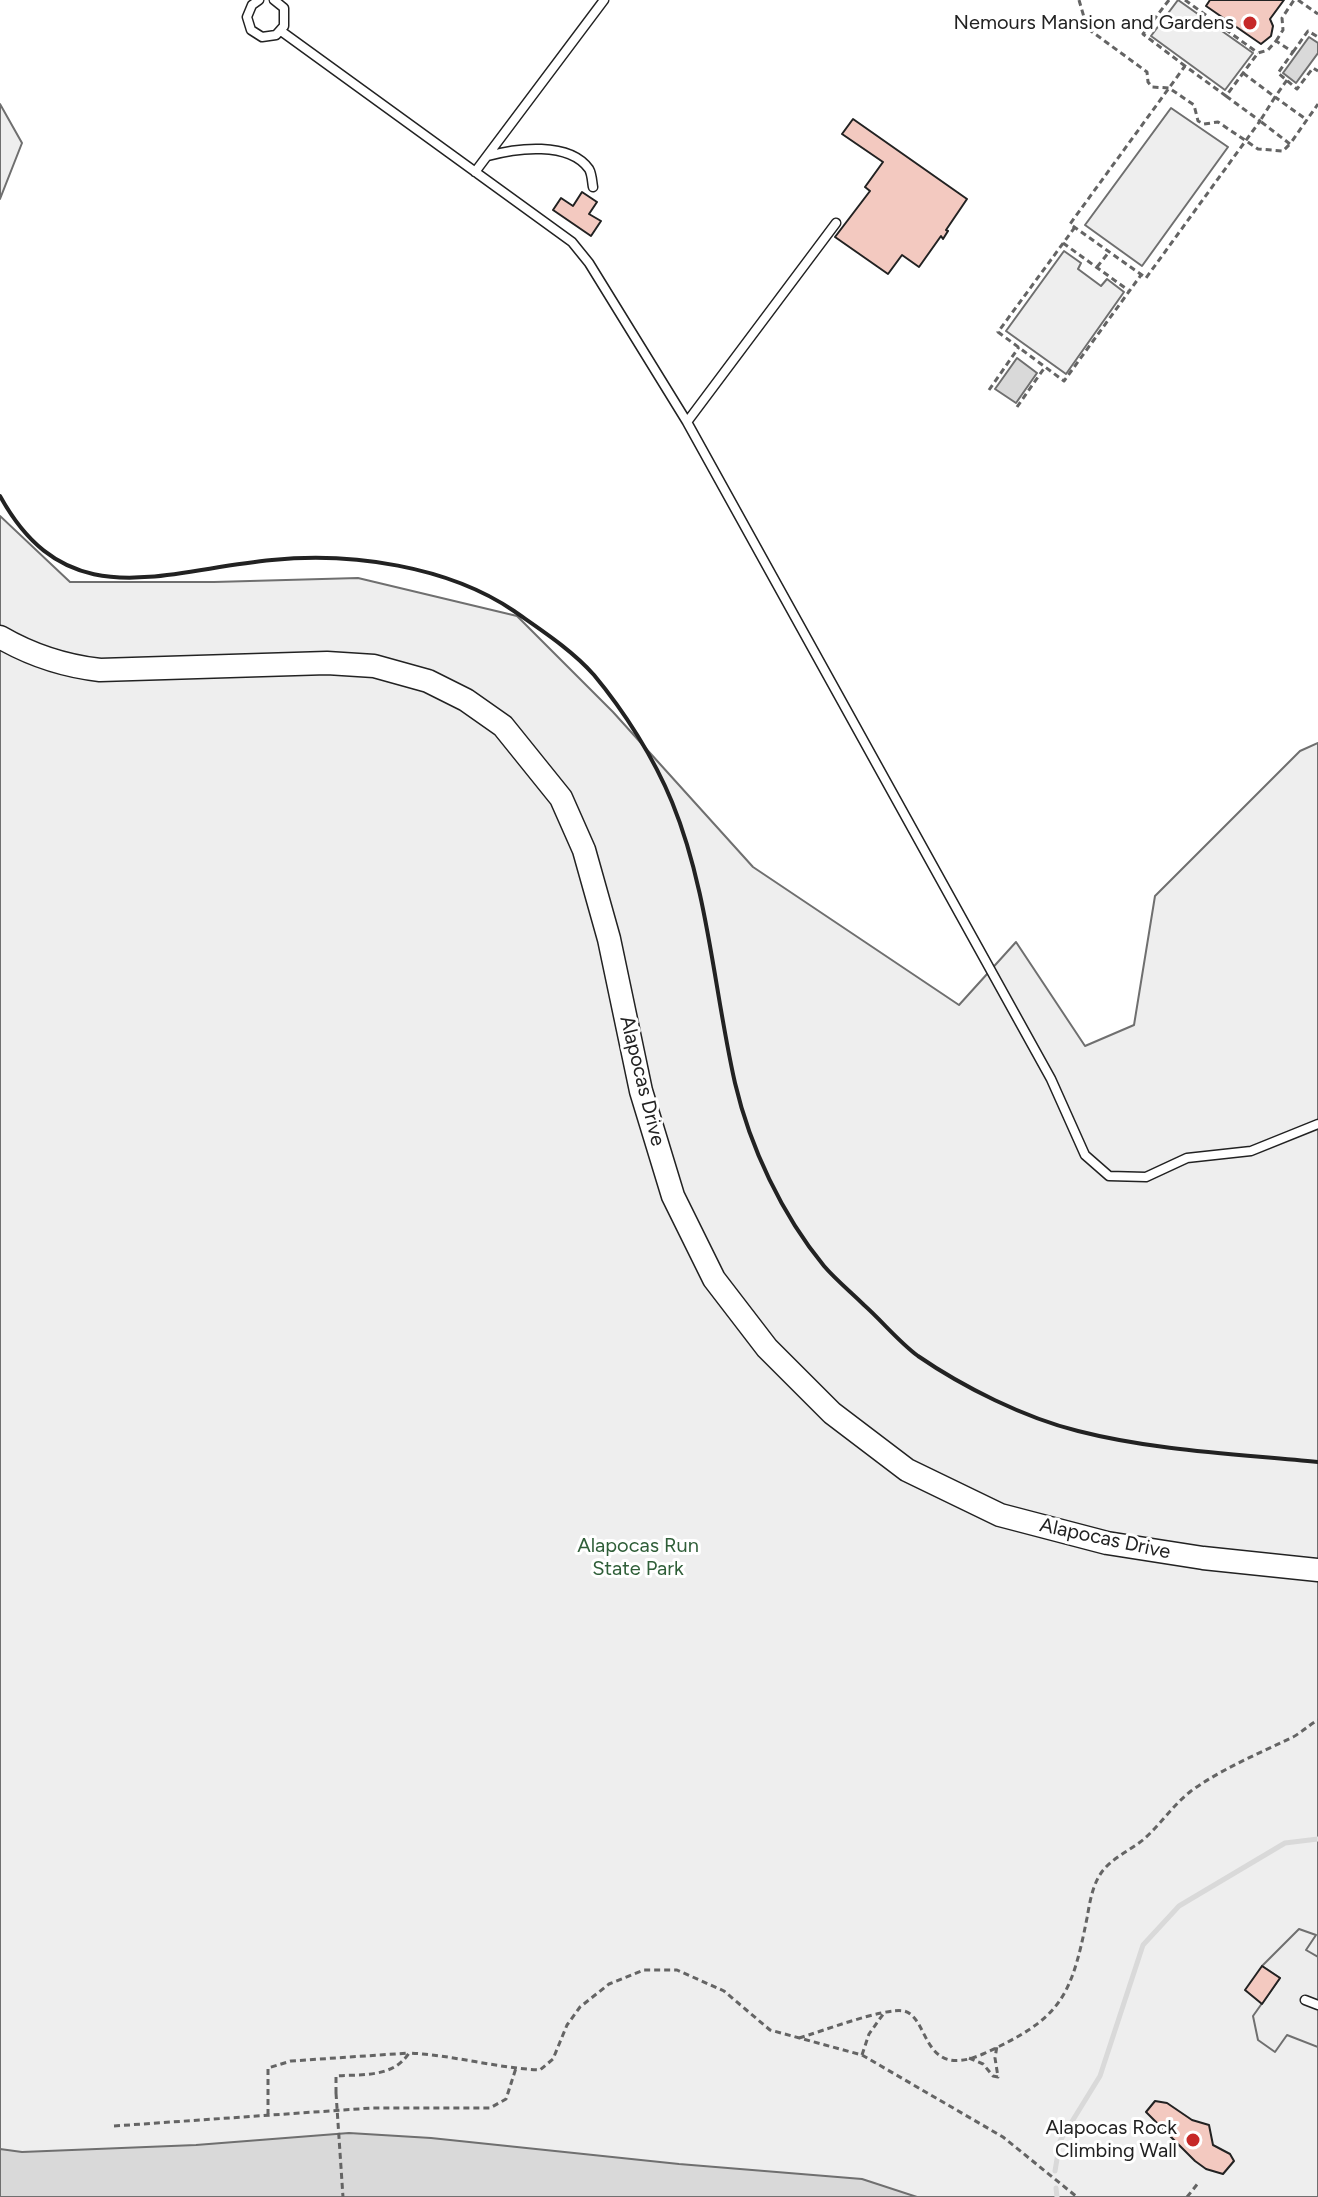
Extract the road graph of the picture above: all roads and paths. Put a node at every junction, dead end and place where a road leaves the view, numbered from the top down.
1 (604, 0) edge
2 (1079, 0) edge
3 (1169, 0) edge
4 (1185, 0) edge
5 (1296, 0) edge
6 (279, 1) edge
7 (252, 2) edge
8 (1318, 14) edge
9 (281, 31) junction
10 (1318, 38) edge
11 (1276, 41) junction
12 (1293, 52) junction
13 (1258, 53) junction
14 (1318, 60) edge
15 (1185, 66) junction
16 (1313, 68) junction
17 (1318, 71) edge
18 (1243, 73) junction
19 (1287, 80) junction
20 (1169, 88) junction
21 (1226, 96) junction
22 (1275, 97) junction
23 (1318, 104) edge
24 (1307, 120) junction
25 (1260, 121) junction
26 (1245, 141) junction
27 (1290, 144) junction
28 (487, 156) junction
29 (475, 172) junction
30 (593, 187) dead end
31 (836, 223) dead end
32 (1075, 227) junction
33 (1063, 243) junction
34 (1109, 252) junction
35 (1097, 267) junction
36 (1141, 275) junction
37 (1129, 291) junction
38 (1019, 347) junction
39 (1046, 367) junction
40 (989, 390) dead end
41 (1017, 407) dead end
42 (687, 422) junction
43 (0, 637) edge
44 (1318, 1124) edge
45 (1318, 1570) edge
46 (1318, 1720) edge
47 (1305, 2000) dead end
48 (1318, 2005) edge
49 (884, 2013) junction
50 (796, 2039) junction
51 (997, 2046) junction
52 (409, 2053) junction
53 (862, 2055) junction
54 (969, 2058) junction
55 (516, 2068) junction
56 (268, 2115) junction
57 (114, 2126) dead end
58 (1199, 2182) dead end
59 (343, 2197) edge
60 (1077, 2197) edge
61 (1187, 2197) edge

1 - 28 lane
2 - 20 path
3 - 15 path
4 - 13 path
5 - 8 path
5 - 11 path
6 - 9 lane
7 - 9 lane
9 - 29 lane
10 - 12 path
11 - 12 path
11 - 13 path
12 - 19 path
13 - 18 path
14 - 16 path
15 - 20 path
15 - 21 path
16 - 17 path
16 - 19 path
18 - 21 path
18 - 22 path
19 - 22 path
20 - 26 path
20 - 32 path
21 - 25 path
22 - 24 path
22 - 25 path
23 - 24 path
24 - 27 path
25 - 26 path
25 - 27 path
26 - 27 path
26 - 36 path
28 - 29 lane
28 - 30 lane
29 - 42 lane
31 - 42 lane
32 - 33 path
32 - 34 path
33 - 35 path
33 - 38 path
34 - 35 path
34 - 36 path
35 - 37 path
36 - 37 path
37 - 39 path
38 - 39 path
38 - 40 path
39 - 41 path
42 - 44 lane
43 - 45 street, Alapocas Drive
46 - 51 path
47 - 48 lane
49 - 50 path
49 - 53 path
49 - 54 path
50 - 53 path
50 - 55 path
51 - 54 path
51 - 54 path
52 - 55 path
52 - 56 path
52 - 59 path, bridge
53 - 60 path
55 - 56 path
56 - 57 path
58 - 61 path

